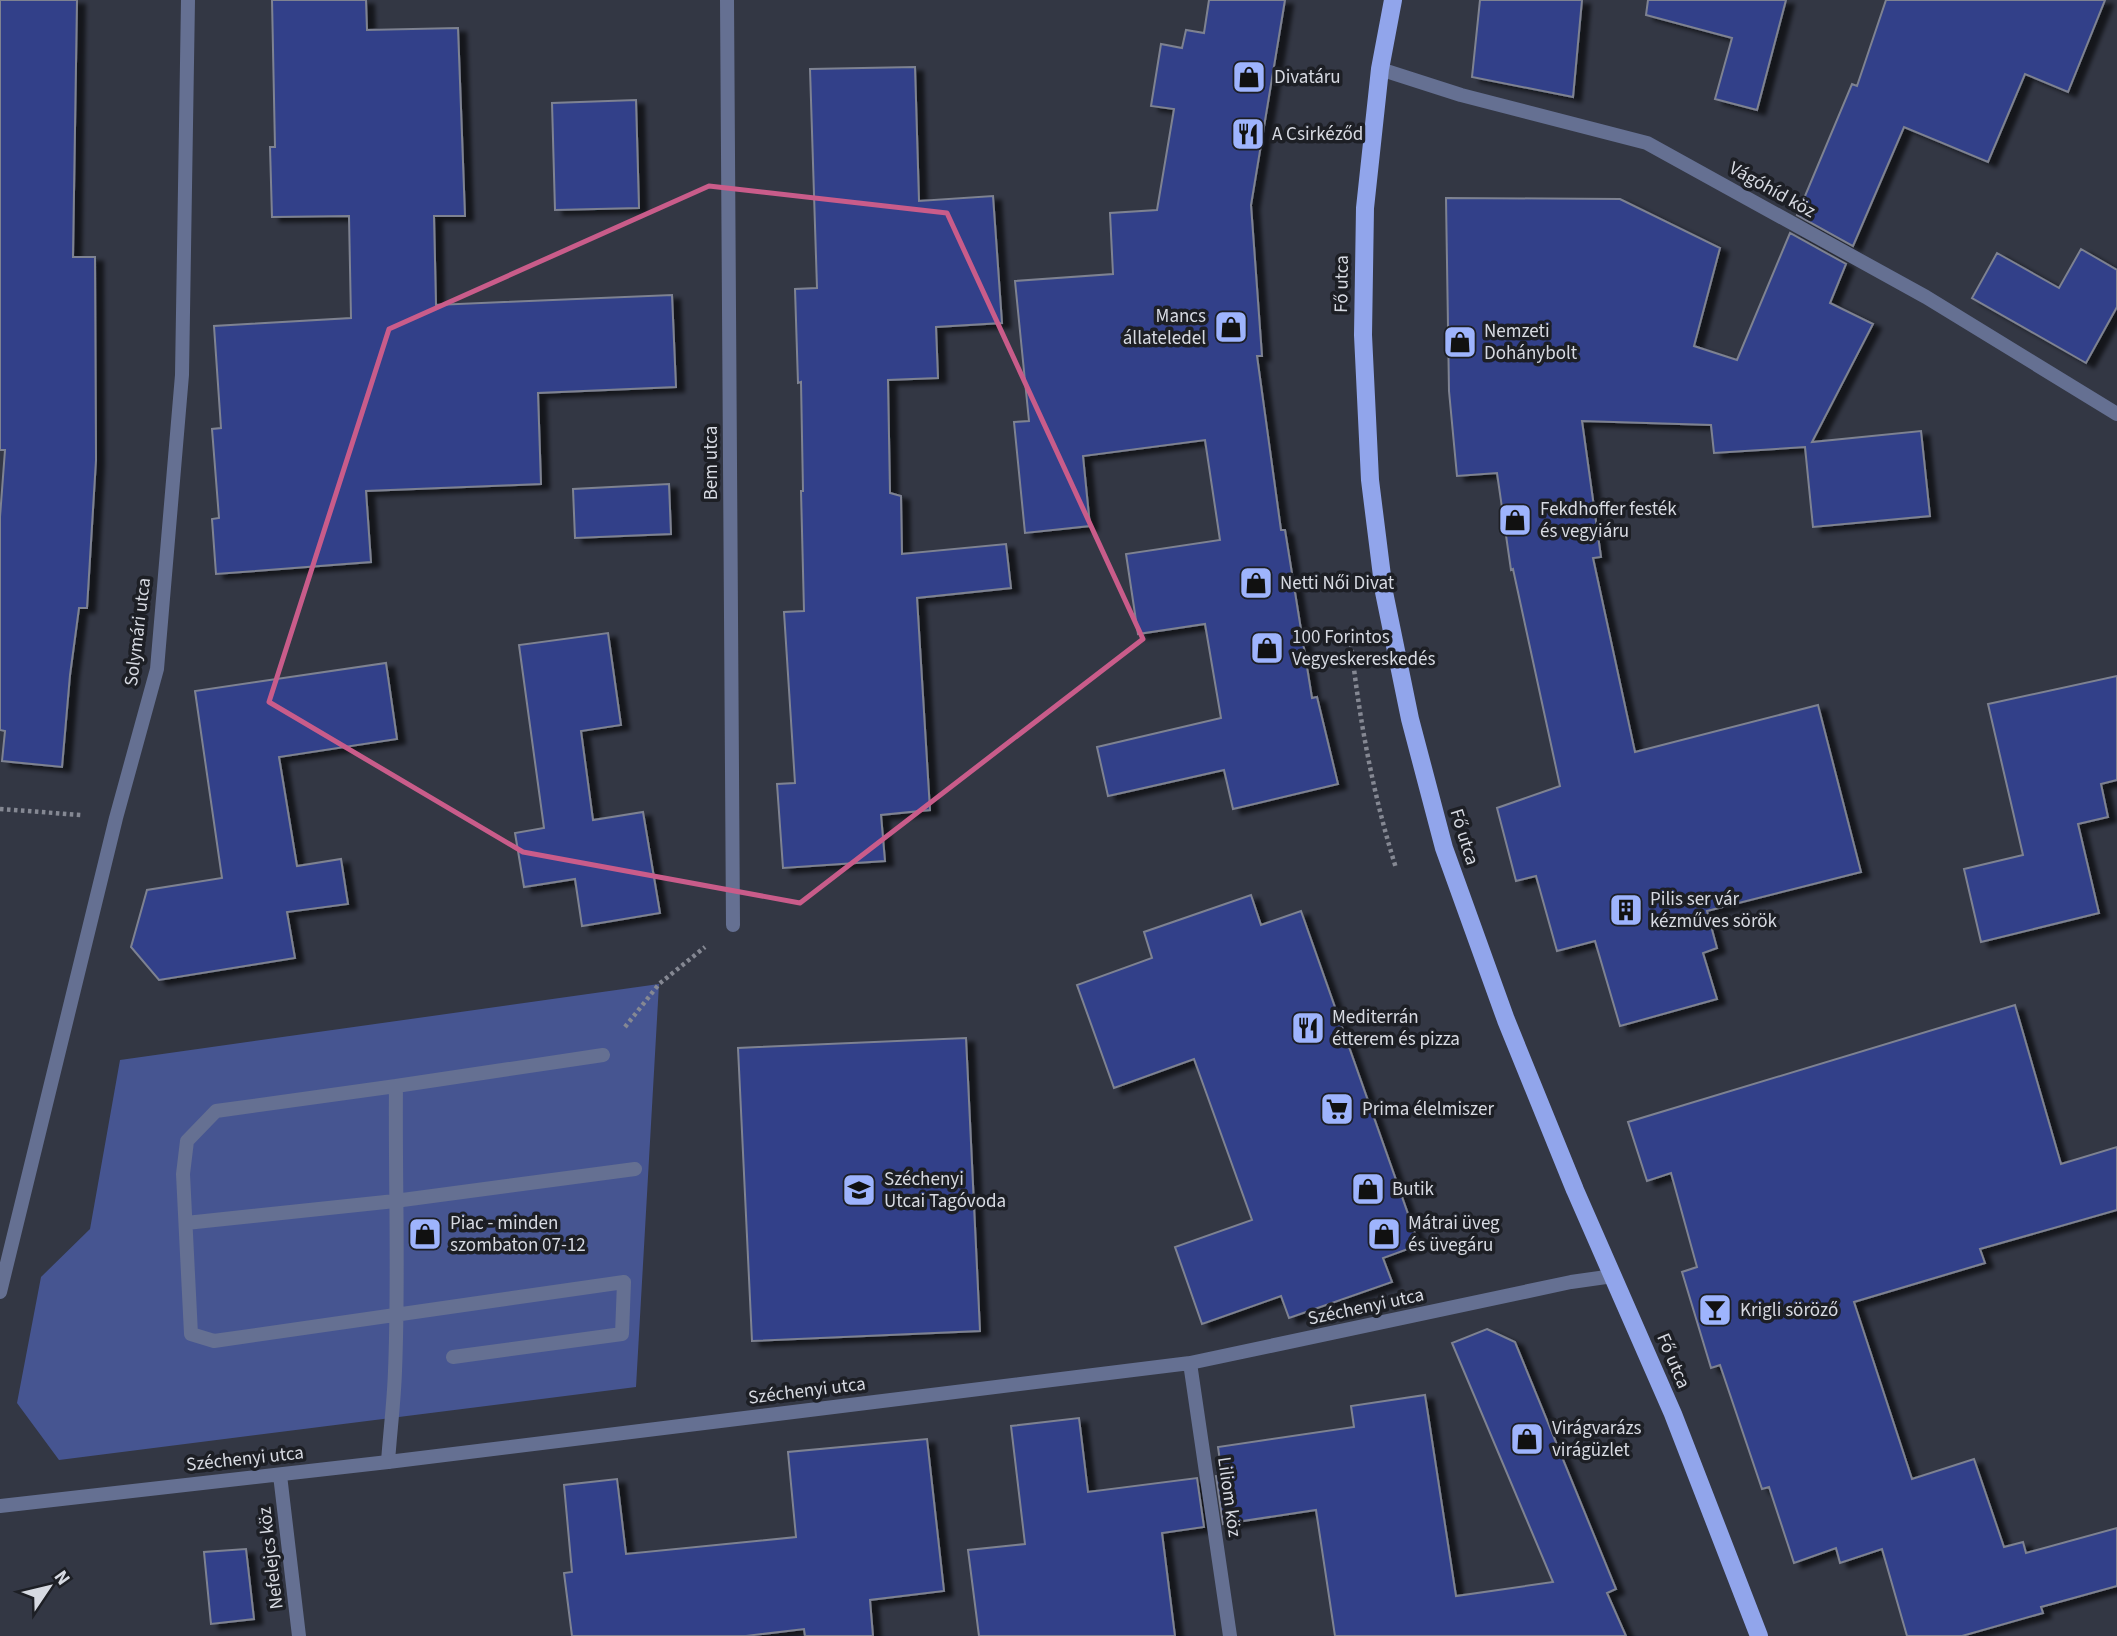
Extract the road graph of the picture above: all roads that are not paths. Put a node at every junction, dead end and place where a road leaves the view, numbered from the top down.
1 (188, 0) edge
2 (727, 0) edge
3 (1392, 0) edge
4 (1380, 69) junction
5 (2117, 414) edge
6 (733, 925) road end
7 (603, 1055) road end
8 (396, 1086) junction
9 (635, 1169) dead end
10 (395, 1201) junction
11 (186, 1223) junction
12 (1613, 1276) junction
13 (0, 1292) edge
14 (396, 1315) junction
15 (453, 1357) dead end
16 (1190, 1363) junction
17 (387, 1462) junction
18 (280, 1475) junction
19 (0, 1506) edge
20 (299, 1636) edge
21 (1230, 1636) edge
22 (1759, 1636) edge

1 - 13 street, Solymári utca
2 - 6 street, Bem utca
3 - 4 main road, Fő utca
4 - 5 street, Vágóhíd köz
4 - 12 main road, Fő utca
7 - 8 street
8 - 10 street
8 - 11 street
9 - 10 street
10 - 11 street
10 - 14 street
11 - 14 street
12 - 16 street, Széchenyi utca
12 - 22 main road, Fő utca
14 - 15 street
14 - 17 street
16 - 17 street, Széchenyi utca
16 - 21 street, Liliom köz
17 - 18 street, Széchenyi utca
18 - 19 street, Széchenyi utca
18 - 20 street, Nefelejcs köz

